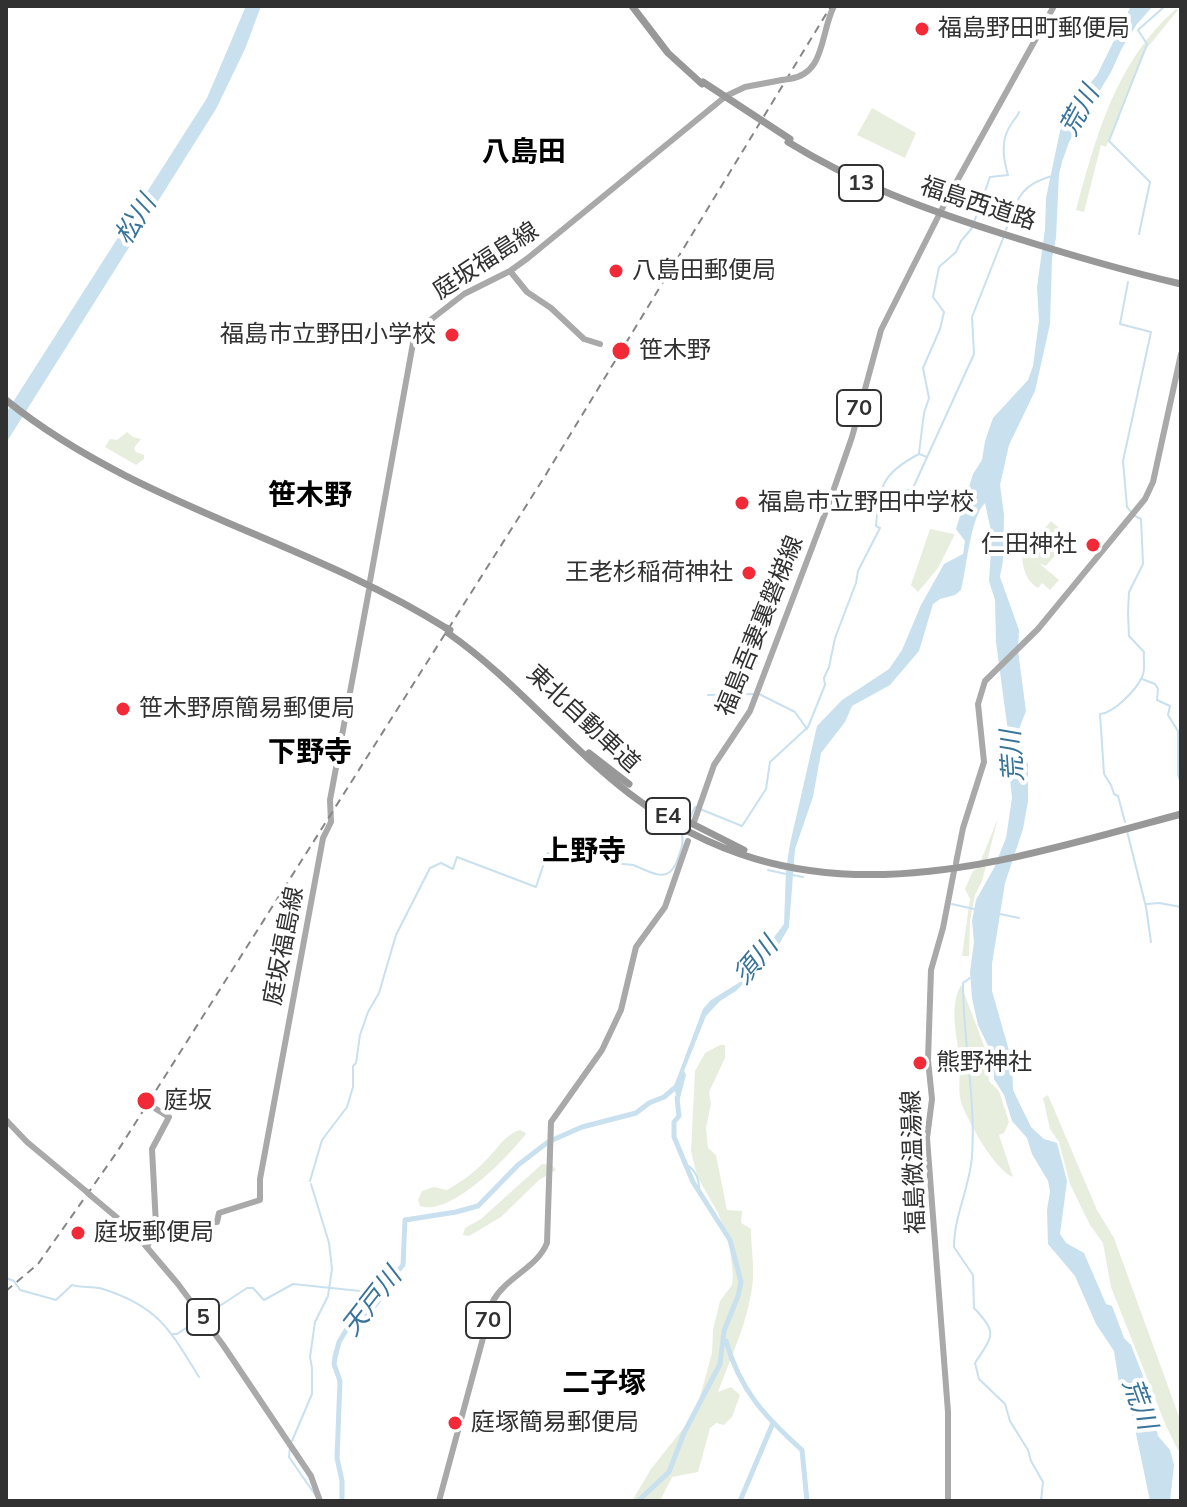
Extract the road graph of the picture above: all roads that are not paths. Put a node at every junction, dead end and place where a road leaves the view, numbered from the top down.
1 (634, 6) edge
2 (834, 6) edge
3 (1054, 6) edge
4 (940, 213) junction
5 (510, 271) junction
6 (1181, 283) edge
7 (600, 344) dead end
8 (1181, 354) edge
9 (6, 402) edge
10 (370, 581) dead end
11 (369, 590) dead end
12 (578, 746) junction
13 (629, 784) dead end
14 (624, 796) dead end
15 (1181, 812) edge
16 (671, 813) dead end
17 (694, 822) dead end
18 (665, 825) dead end
19 (688, 841) dead end
20 (749, 854) junction
21 (956, 863) dead end
22 (954, 871) dead end
23 (156, 1109) dead end
24 (6, 1120) edge
25 (156, 1225) junction
26 (147, 1247) junction
27 (320, 1501) edge
28 (439, 1501) edge
29 (948, 1501) edge

1 - 4 highway, 福島西道路 / 13, bridge
2 - 5 main road, 庭坂福島線
3 - 4 main road, 福島吾妻裏磐梯線 / 70
4 - 6 highway, 福島西道路 / 13
4 - 17 main road, 福島吾妻裏磐梯線 / 70
5 - 7 main road
5 - 10 main road, 庭坂福島線
8 - 21 main road
9 - 12 highway, 東北自動車道 / E4
11 - 25 main road, 庭坂福島線
12 - 13 highway
12 - 14 highway
12 - 20 highway, 東北自動車道 / E4
15 - 20 highway, 東北自動車道 / E4
16 - 20 highway
18 - 20 highway
19 - 28 main road, 70
22 - 29 main road, 福島微温湯線
23 - 25 main road
24 - 26 main road, 5
25 - 26 main road
26 - 27 main road, 5

